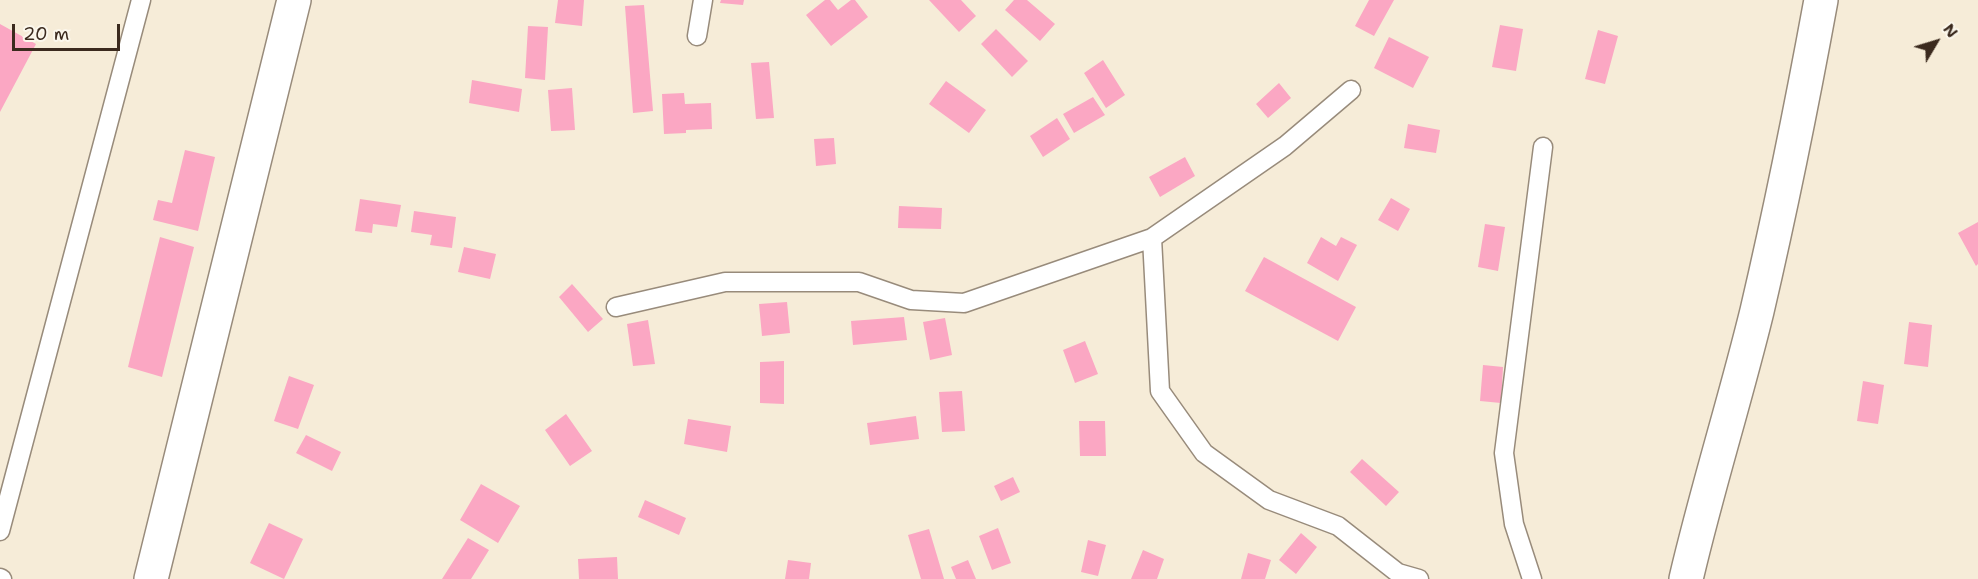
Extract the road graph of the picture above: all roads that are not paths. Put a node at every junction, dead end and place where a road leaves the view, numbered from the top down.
1 (141, 0) edge
2 (294, 0) edge
3 (704, 0) edge
4 (1821, 0) edge
5 (697, 36) dead end
6 (1351, 90) dead end
7 (1543, 147) dead end
8 (1152, 238) junction
9 (616, 307) dead end
10 (0, 531) edge
11 (151, 579) edge
12 (1419, 579) edge
13 (1532, 579) edge
14 (1686, 579) edge

1 - 10 lane
2 - 11 street
3 - 5 lane
4 - 14 street
6 - 8 lane
7 - 13 lane
8 - 9 lane
8 - 12 lane

